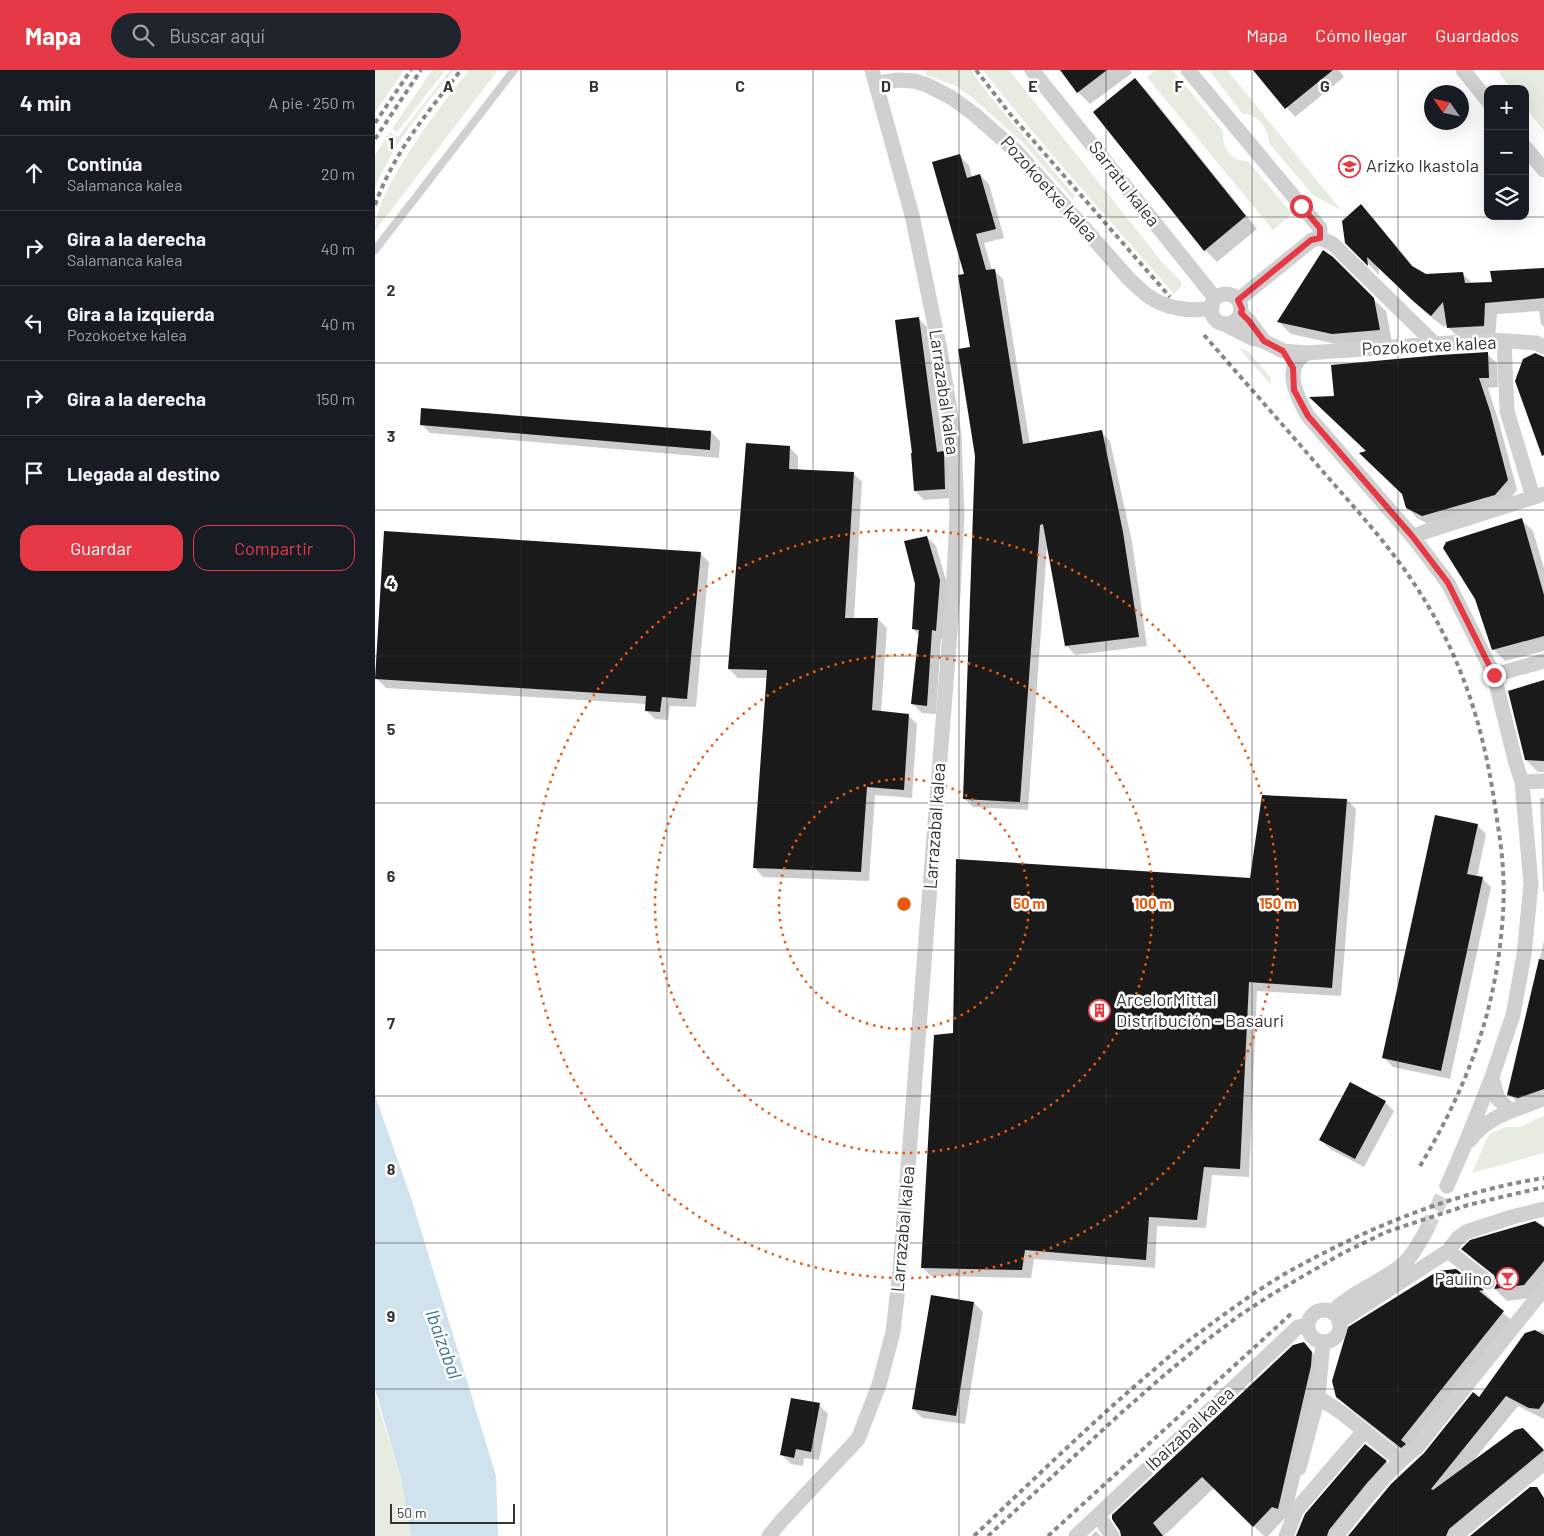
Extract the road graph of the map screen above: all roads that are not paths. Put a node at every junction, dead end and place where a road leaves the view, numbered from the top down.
1 (514, 70) edge
2 (1032, 70) edge
3 (1189, 70) edge
4 (1463, 70) edge
5 (875, 76) edge
6 (1484, 96) edge
7 (1529, 151) edge
8 (1544, 170) edge
9 (1320, 238) junction
10 (375, 250) edge
11 (1213, 303) junction
12 (1240, 306) junction
13 (1223, 324) junction
14 (1264, 341) junction
15 (1505, 341) junction
16 (1435, 344) junction
17 (1544, 348) edge
18 (1283, 351) junction
19 (1307, 353) junction
20 (1293, 368) junction
21 (1538, 496) edge
22 (1413, 537) junction
23 (1544, 661) edge
24 (1494, 675) junction
25 (1544, 781) edge
26 (1522, 782) junction
27 (1537, 898) edge
28 (1492, 1077) junction
29 (1544, 1098) edge
30 (1511, 1111) junction
31 (1464, 1147) junction
32 (1447, 1186) tunnel mouth
33 (1544, 1209) edge
34 (1426, 1231) tunnel mouth
35 (1448, 1251) junction
36 (1488, 1282) dead end
37 (1544, 1289) edge
38 (1336, 1317) junction
39 (1307, 1325) junction
40 (1323, 1342) junction
41 (1318, 1397) junction
42 (1364, 1432) junction
43 (1399, 1460) junction
44 (1544, 1463) edge
45 (1299, 1468) dead end
46 (1099, 1515) junction
47 (769, 1536) edge
48 (1076, 1536) edge
49 (1112, 1536) edge
50 (1285, 1536) edge
51 (1336, 1536) edge
52 (1455, 1536) edge

1 - 10 lane
2 - 11 street, Sarratu kalea
3 - 9 street
4 - 6 street
5 - 11 street, Pozokoetxe kalea
5 - 47 street, Larrazabal kalea
7 - 8 street
9 - 12 street
9 - 16 street
11 - 12 street
11 - 13 street
12 - 13 street
12 - 14 street, Pozokoetxe kalea
13 - 14 street, Pozokoetxe kalea
14 - 18 street, Pozokoetxe kalea
15 - 16 street, Pozokoetxe kalea
15 - 17 street, Pozokoetxe kalea
15 - 21 street
16 - 19 street, Pozokoetxe kalea
18 - 19 street, Pozokoetxe kalea
18 - 20 street
19 - 20 street
20 - 22 street
21 - 22 street
22 - 24 street
23 - 24 street
24 - 26 street
25 - 26 street
26 - 27 street
27 - 28 street
28 - 30 street
28 - 31 street
29 - 30 street
30 - 31 street
31 - 32 street
33 - 35 street
34 - 38 street
35 - 36 street
35 - 38 street
37 - 43 street
38 - 39 street
38 - 40 street
39 - 40 street
39 - 46 street, Ibaizabal kalea
40 - 41 street
41 - 42 street
41 - 45 street
42 - 43 street
42 - 50 street
43 - 51 street
44 - 52 street
46 - 48 street, Ibaizabal kalea
46 - 49 street

